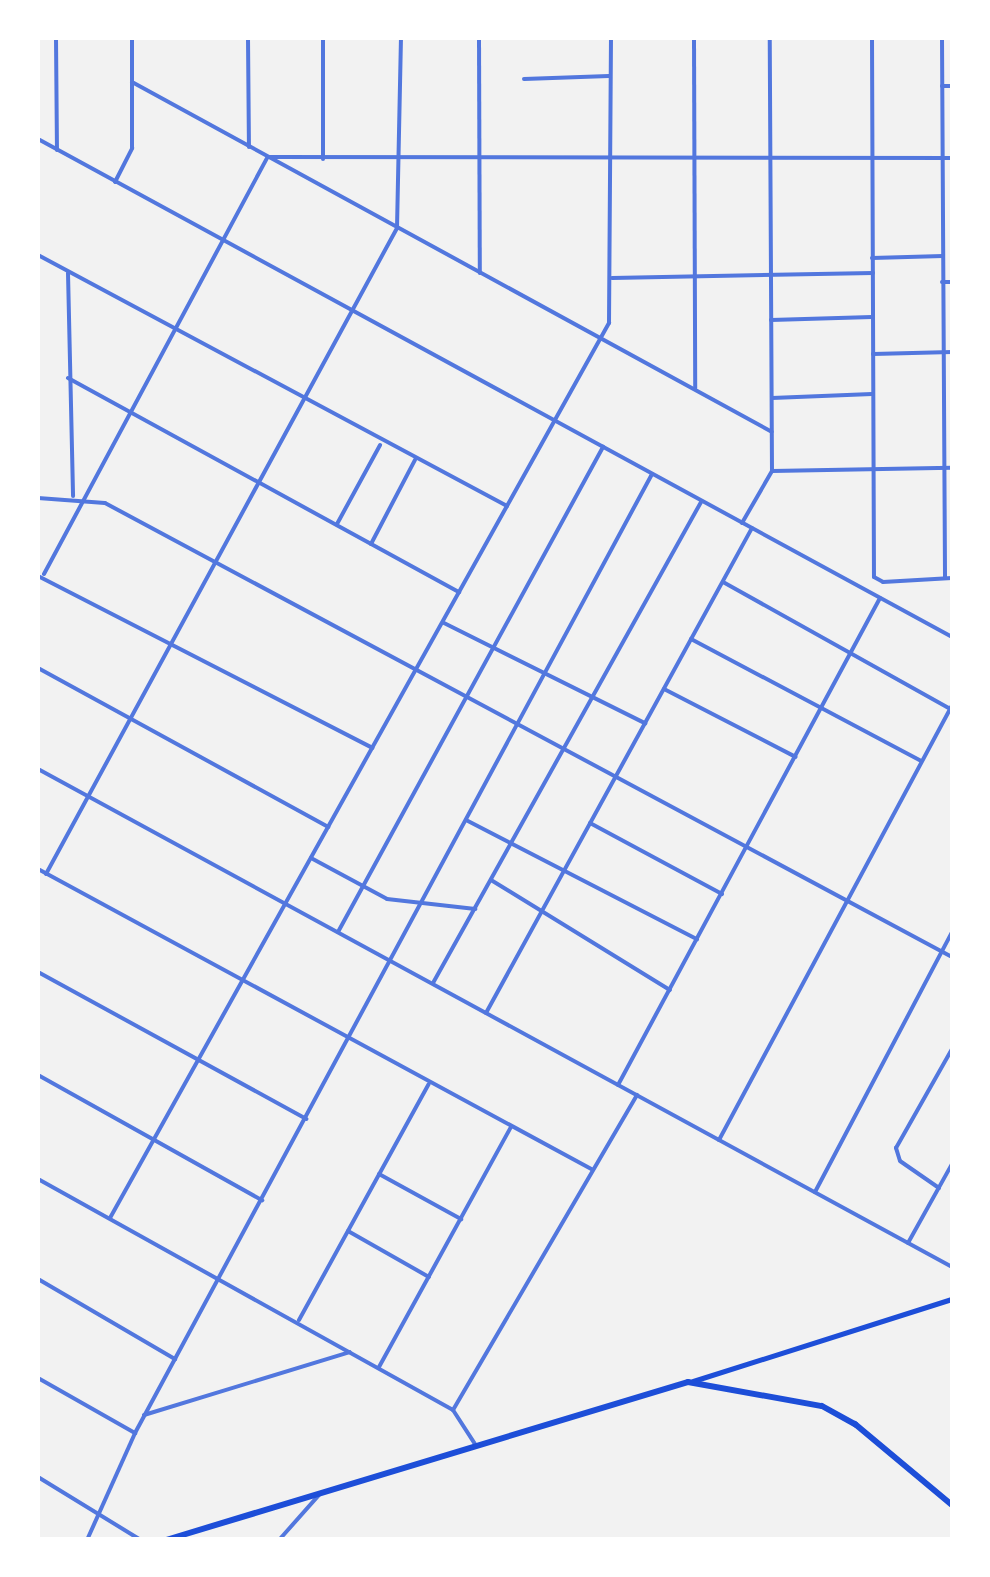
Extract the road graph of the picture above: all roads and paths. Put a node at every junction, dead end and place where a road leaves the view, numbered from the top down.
1 (56, 38) edge
2 (132, 38) edge
3 (248, 38) edge
4 (323, 38) edge
5 (401, 38) edge
6 (480, 38) edge
7 (612, 38) edge
8 (694, 38) edge
9 (770, 38) edge
10 (872, 38) edge
11 (942, 38) edge
12 (611, 76) junction
13 (524, 79) dead end
14 (132, 82) junction
15 (942, 86) junction
16 (952, 86) edge
17 (38, 139) edge
18 (250, 146) junction
19 (57, 150) junction
20 (268, 156) junction
21 (943, 158) junction
22 (952, 158) edge
23 (323, 159) junction
24 (694, 159) junction
25 (771, 159) junction
26 (872, 159) junction
27 (401, 160) junction
28 (480, 160) junction
29 (611, 160) junction
30 (116, 182) junction
31 (398, 228) junction
32 (943, 230) junction
33 (952, 230) edge
34 (219, 238) junction
35 (38, 255) edge
36 (943, 256) junction
37 (872, 258) junction
38 (68, 273) junction
39 (480, 273) junction
40 (872, 273) junction
41 (771, 275) junction
42 (694, 276) junction
43 (611, 278) junction
44 (942, 282) junction
45 (952, 282) edge
46 (352, 311) junction
47 (873, 317) junction
48 (771, 320) junction
49 (170, 331) junction
50 (600, 339) junction
51 (943, 352) junction
52 (952, 352) edge
53 (873, 354) junction
54 (68, 378) junction
55 (695, 390) junction
56 (873, 394) junction
57 (772, 398) junction
58 (302, 400) junction
59 (130, 409) junction
60 (554, 422) junction
61 (772, 432) junction
62 (381, 444) junction
63 (603, 447) junction
64 (416, 460) junction
65 (942, 468) junction
66 (952, 468) edge
67 (873, 469) junction
68 (772, 471) junction
69 (652, 474) junction
70 (260, 482) junction
71 (73, 496) junction
72 (82, 497) junction
73 (38, 498) edge
74 (702, 501) junction
75 (508, 506) junction
76 (742, 522) junction
77 (337, 524) junction
78 (752, 528) junction
79 (371, 544) junction
80 (216, 564) junction
81 (41, 575) edge
82 (945, 578) junction
83 (952, 578) edge
84 (723, 582) junction
85 (459, 592) junction
86 (880, 598) junction
87 (443, 622) junction
88 (952, 637) edge
89 (692, 639) junction
90 (172, 644) junction
91 (496, 648) junction
92 (851, 654) junction
93 (38, 668) edge
94 (415, 672) junction
95 (546, 673) junction
96 (664, 688) junction
97 (594, 698) junction
98 (468, 699) junction
99 (951, 707) edge
100 (822, 708) junction
101 (645, 723) junction
102 (130, 724) junction
103 (517, 726) junction
104 (372, 748) junction
105 (566, 750) junction
106 (796, 757) junction
107 (922, 762) junction
108 (38, 769) edge
109 (616, 776) junction
110 (90, 797) junction
111 (466, 820) junction
112 (590, 824) junction
113 (328, 826) junction
114 (513, 842) junction
115 (748, 847) junction
116 (310, 858) junction
117 (38, 869) edge
118 (564, 870) junction
119 (46, 874) junction
120 (491, 880) junction
121 (364, 886) junction
122 (722, 894) junction
123 (848, 901) junction
124 (422, 902) junction
125 (285, 904) junction
126 (543, 907) junction
127 (475, 909) junction
128 (338, 932) junction
129 (952, 932) edge
130 (697, 940) junction
131 (942, 952) junction
132 (952, 957) edge
133 (390, 962) junction
134 (38, 972) edge
135 (242, 982) junction
136 (433, 982) junction
137 (670, 990) junction
138 (486, 1013) junction
139 (350, 1040) junction
140 (952, 1049) edge
141 (198, 1060) junction
142 (38, 1075) edge
143 (429, 1084) junction
144 (618, 1085) junction
145 (637, 1096) junction
146 (306, 1119) junction
147 (511, 1127) junction
148 (154, 1138) junction
149 (719, 1140) junction
150 (952, 1164) edge
151 (593, 1170) junction
152 (380, 1174) junction
153 (38, 1179) edge
154 (939, 1188) junction
155 (814, 1192) junction
156 (262, 1200) junction
157 (110, 1218) junction
158 (461, 1219) junction
159 (348, 1231) junction
160 (908, 1243) junction
161 (952, 1267) edge
162 (220, 1277) junction
163 (429, 1277) junction
164 (38, 1279) edge
165 (952, 1299) edge
166 (299, 1320) junction
167 (352, 1352) junction
168 (175, 1359) junction
169 (379, 1366) junction
170 (38, 1378) edge
171 (688, 1382) junction
172 (453, 1410) junction
173 (144, 1415) junction
174 (134, 1432) junction
175 (475, 1444) junction
176 (38, 1478) edge
177 (327, 1489) junction
178 (952, 1505) edge
179 (99, 1512) junction
180 (87, 1540) edge
181 (141, 1540) edge
182 (166, 1540) edge
183 (279, 1540) edge

1 - 19 street
2 - 14 street
3 - 18 street
4 - 23 street
5 - 27 street
6 - 28 street
7 - 12 street
8 - 24 street
9 - 25 street
10 - 26 street
11 - 15 street
12 - 13 street
12 - 29 street
14 - 18 street
14 - 30 street
15 - 16 street
15 - 21 street
17 - 19 street
18 - 20 street
19 - 30 street
20 - 23 street
20 - 31 street
20 - 34 street
21 - 22 street
21 - 26 street
21 - 32 street
23 - 27 street
24 - 25 street
24 - 29 street
24 - 42 street
25 - 26 street
25 - 41 street
26 - 37 street
27 - 28 street
27 - 31 street
28 - 29 street
28 - 39 street
29 - 43 street
30 - 34 street
31 - 39 street
31 - 46 street
32 - 33 street
32 - 36 street
34 - 46 street
34 - 49 street
35 - 38 street
36 - 37 street
36 - 44 street
37 - 40 street
38 - 49 street
38 - 54 street
39 - 50 street
40 - 41 street
40 - 47 street
41 - 42 street
41 - 48 street
42 - 43 street
42 - 55 street
43 - 50 street
44 - 45 street
44 - 51 street
46 - 58 street
46 - 60 street
47 - 48 street
47 - 53 street
48 - 57 street
49 - 58 street
49 - 59 street
50 - 55 street
50 - 60 street
51 - 52 street
51 - 53 street
51 - 65 street
53 - 56 street
54 - 59 street
54 - 71 street
55 - 61 street
56 - 57 street
56 - 67 street
57 - 61 street
58 - 62 street
58 - 70 street
59 - 70 street
59 - 72 street
60 - 63 street
60 - 75 street
61 - 68 street
62 - 64 street
62 - 77 street
63 - 69 street
63 - 91 street
64 - 75 street
64 - 79 street
65 - 66 street
65 - 67 street
65 - 82 street
67 - 68 street
67 - 82 street
68 - 76 street
69 - 74 street
69 - 95 street
70 - 77 street
70 - 80 street
71 - 72 street
71 - 73 street
72 - 80 street
72 - 81 street
74 - 76 street
74 - 97 street
75 - 85 street
76 - 78 street
77 - 79 street
78 - 84 street
78 - 86 street
79 - 85 street
80 - 90 street
80 - 94 street
81 - 90 street
82 - 83 street
84 - 89 street
84 - 92 street
85 - 87 street
86 - 88 street
86 - 92 street
87 - 91 street
87 - 94 street
89 - 96 street
89 - 100 street
90 - 102 street
90 - 104 street
91 - 95 street
91 - 98 street
92 - 99 street
92 - 100 street
93 - 102 street
94 - 98 street
94 - 104 street
95 - 97 street
95 - 103 street
96 - 101 street
96 - 106 street
97 - 101 street
97 - 105 street
98 - 103 street
98 - 121 street
99 - 107 street
100 - 106 street
100 - 107 street
101 - 109 street
102 - 110 street
102 - 113 street
103 - 105 street
103 - 111 street
104 - 113 street
105 - 109 street
105 - 114 street
106 - 115 street
107 - 123 street
108 - 110 street
109 - 112 street
109 - 115 street
110 - 119 street
110 - 125 street
111 - 114 street
111 - 124 street
112 - 118 street
112 - 122 street
113 - 116 street
114 - 118 street
114 - 120 street
115 - 122 street
115 - 123 street
116 - 121 street
116 - 125 street
117 - 119 street
118 - 126 street
118 - 130 street
119 - 135 street
120 - 126 street
120 - 127 street
121 - 124 street
121 - 128 street
122 - 130 street
123 - 131 street
123 - 149 street
124 - 127 street
124 - 133 street
125 - 128 street
125 - 135 street
126 - 137 street
126 - 138 street
127 - 136 street
128 - 133 street
129 - 131 street
130 - 137 street
131 - 132 street
131 - 155 street
133 - 136 street
133 - 139 street
134 - 141 street
135 - 139 street
135 - 141 street
136 - 138 street
137 - 144 street
138 - 144 street
139 - 143 street
139 - 146 street
140 - 154 street
141 - 146 street
141 - 148 street
142 - 148 street
143 - 147 street
143 - 152 street
144 - 145 street
145 - 149 street
145 - 151 street
146 - 156 street
147 - 151 street
147 - 158 street
148 - 156 street
148 - 157 street
149 - 155 street
150 - 154 street
151 - 172 street
152 - 158 street
152 - 159 street
153 - 157 street
154 - 160 street
155 - 160 street
156 - 162 street
157 - 162 street
158 - 163 street
159 - 163 street
159 - 166 street
160 - 161 street
162 - 166 street
162 - 168 street
163 - 169 street
164 - 168 street
165 - 171 main road
166 - 167 street
167 - 169 street
167 - 173 street
168 - 173 street
169 - 172 street
170 - 174 street
171 - 175 main road
171 - 178 main road
172 - 175 street
173 - 174 street
174 - 179 street
175 - 177 main road
176 - 179 street
177 - 182 main road
177 - 183 street
179 - 180 street
179 - 181 street

